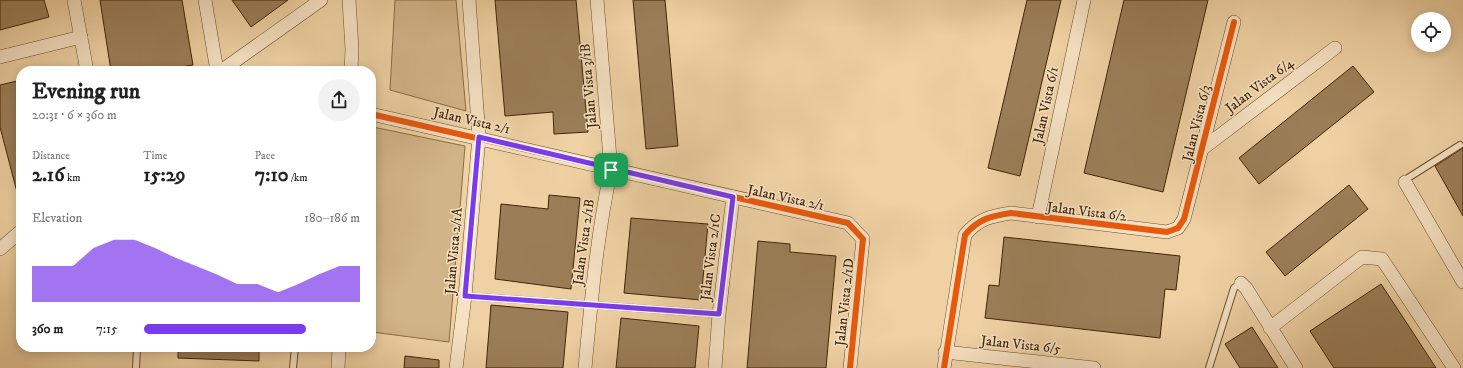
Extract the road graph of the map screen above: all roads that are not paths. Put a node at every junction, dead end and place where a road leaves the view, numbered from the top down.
1 (74, 0) edge
2 (205, 0) edge
3 (321, 0) edge
4 (349, 0) edge
5 (469, 0) edge
6 (597, 0) edge
7 (1084, 0) edge
8 (1234, 22) dead end
9 (81, 37) junction
10 (1335, 48) dead end
11 (0, 57) edge
12 (85, 66) edge
13 (216, 66) edge
14 (228, 66) edge
15 (351, 66) edge
16 (376, 115) edge
17 (479, 137) junction
18 (1460, 145) dead end
19 (1202, 149) junction
20 (611, 170) junction
21 (1405, 182) joint
22 (733, 197) junction
23 (1038, 217) junction
24 (1178, 228) joint
25 (16, 235) edge
26 (863, 239) joint
27 (0, 249) edge
28 (1463, 282) edge
29 (1241, 283) joint
30 (465, 296) junction
31 (590, 305) junction
32 (719, 314) junction
33 (1270, 328) junction
34 (137, 352) edge
35 (295, 352) edge
36 (339, 352) edge
37 (945, 352) junction
38 (136, 368) edge
39 (293, 368) edge
40 (338, 368) edge
41 (456, 368) edge
42 (585, 368) edge
43 (715, 368) edge
44 (850, 368) edge
45 (944, 368) edge
46 (1094, 368) edge
47 (1209, 368) edge
48 (1296, 368) edge
49 (1454, 368) edge

1 - 9 street
2 - 13 street
3 - 14 street
4 - 15 street
5 - 17 street, Jalan Vista 2/1A
6 - 20 street, Jalan Vista 3/1B
7 - 23 street, Jalan Vista 6/1
8 - 19 street, Jalan Vista 6/3
9 - 11 street
9 - 12 street
10 - 19 street, Jalan Vista 6/4
16 - 17 street, Jalan Vista 2/1
17 - 20 street, Jalan Vista 2/1
17 - 30 street, Jalan Vista 2/1A
18 - 21 lane
19 - 24 street, Jalan Vista 6/3
20 - 22 street, Jalan Vista 2/1
20 - 31 street, Jalan Vista 2/1B
21 - 28 street
22 - 26 street, Jalan Vista 2/1
22 - 32 street, Jalan Vista 2/1C
23 - 24 street, Jalan Vista 6/2
23 - 37 street, Jalan Vista 6/2
25 - 27 street
26 - 44 street, Jalan Vista 2/1D
29 - 33 street
29 - 47 lane
30 - 31 lane
30 - 41 street, Jalan Vista 2/1A
31 - 32 lane
31 - 42 street, Jalan Vista 2/1B
32 - 43 street, Jalan Vista 2/1C
33 - 48 street
33 - 49 street
34 - 38 lane
35 - 39 lane
36 - 40 street
37 - 45 street, Jalan Vista 6/2
37 - 46 street, Jalan Vista 6/5

